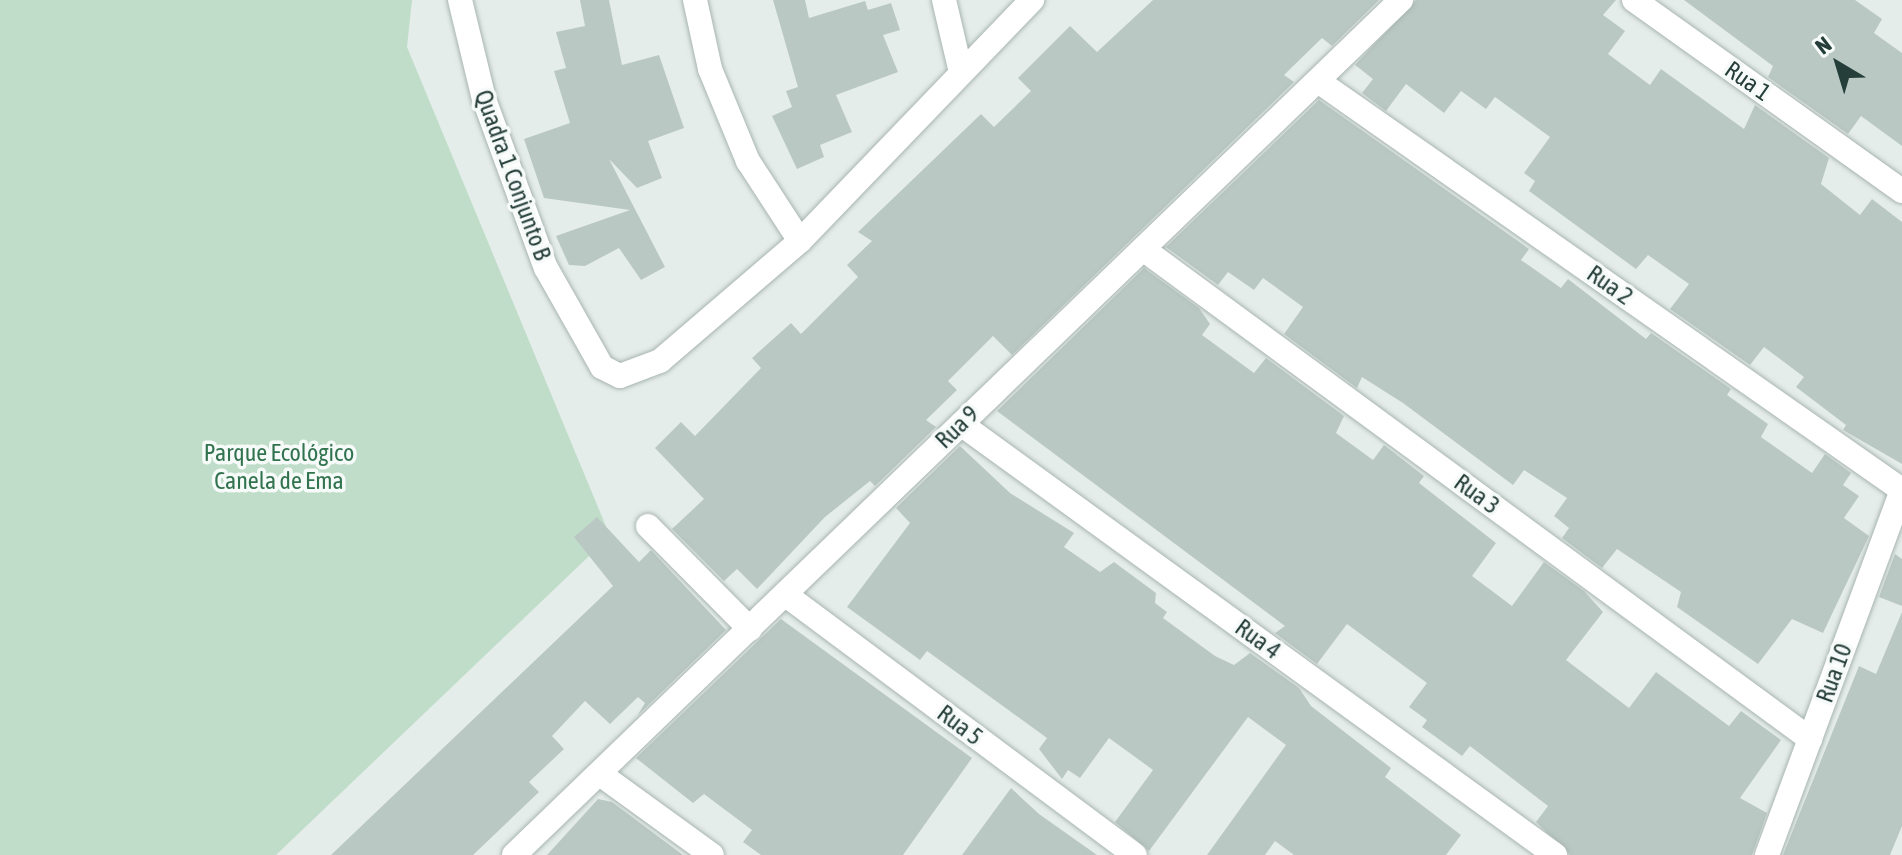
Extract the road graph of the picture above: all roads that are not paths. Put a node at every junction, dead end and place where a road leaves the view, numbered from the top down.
1 (460, 0) edge
2 (695, 0) edge
3 (944, 0) edge
4 (1032, 0) edge
5 (1401, 0) edge
6 (1634, 0) edge
7 (960, 68) junction
8 (1318, 81) junction
9 (1902, 191) edge
10 (800, 241) junction
11 (1143, 249) junction
12 (961, 424) junction
13 (1902, 491) edge
14 (648, 526) dead end
15 (786, 595) junction
16 (750, 629) junction
17 (1810, 739) junction
18 (600, 774) junction
19 (514, 855) edge
20 (712, 855) edge
21 (1135, 855) edge
22 (1555, 855) edge
23 (1767, 855) edge

1 - 10 street, Quadra 1 Conjunto B
2 - 10 street
3 - 7 street
4 - 7 street, Quadra 1 Conjunto B
5 - 8 street, Rua 9
6 - 9 street, Rua 1
7 - 10 street, Quadra 1 Conjunto B
8 - 11 street, Rua 9
8 - 13 street, Rua 2
11 - 12 street, Rua 9
11 - 17 street, Rua 3
12 - 15 street, Rua 9
12 - 22 street, Rua 4
13 - 17 street, Rua 10
14 - 16 street
15 - 16 street, Rua 9
15 - 21 street, Rua 5
16 - 18 street, Rua 9
17 - 23 street, Rua 10
18 - 19 street, Rua 9
18 - 20 street

